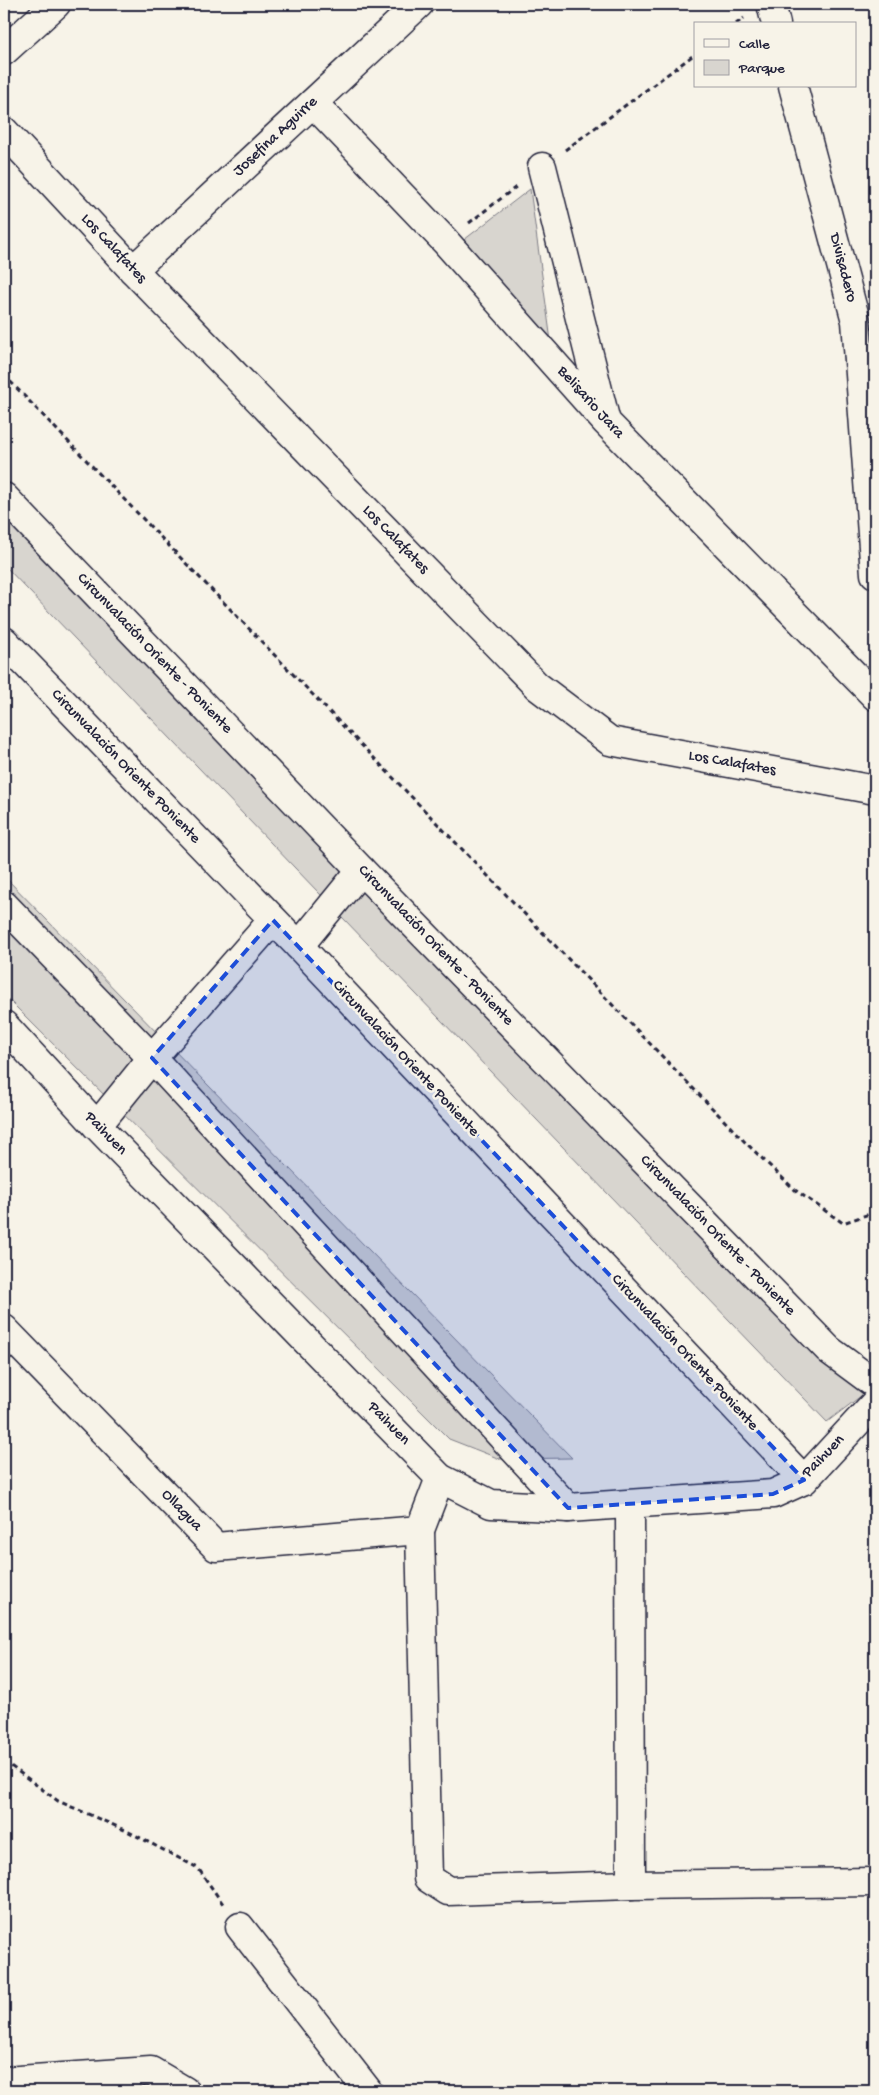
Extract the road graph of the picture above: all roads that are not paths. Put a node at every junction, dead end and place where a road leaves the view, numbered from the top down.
1 (56, 4) edge
2 (419, 4) edge
3 (771, 4) edge
4 (776, 22) edge
5 (9, 36) edge
6 (794, 88) edge
7 (314, 103) junction
8 (4, 132) edge
9 (542, 167) road end
10 (133, 270) junction
11 (606, 422) junction
12 (4, 497) edge
13 (875, 574) edge
14 (4, 642) edge
15 (875, 696) edge
16 (875, 790) edge
17 (360, 870) junction
18 (4, 905) edge
19 (273, 920) junction
20 (299, 946) junction
21 (4, 1025) edge
22 (152, 1058) junction
23 (97, 1126) junction
24 (4, 1329) edge
25 (875, 1384) edge
26 (875, 1403) edge
27 (440, 1478) junction
28 (804, 1480) junction
29 (630, 1506) junction
30 (568, 1508) junction
31 (420, 1530) junction
32 (875, 1882) edge
33 (632, 1885) junction
34 (240, 1927) road end
35 (4, 2081) edge
36 (185, 2091) edge
37 (368, 2091) edge

1 - 5 street
2 - 7 street, Josefina Aguirre
3 - 4 street
6 - 13 street, Divisadero
7 - 10 street, Josefina Aguirre
7 - 11 street, Belisario Jara
8 - 10 street, Los Calafates
9 - 11 street
10 - 16 street, Los Calafates
11 - 15 street, Belisario Jara
12 - 17 street, Circunvalación Oriente - Poniente
14 - 19 street, Circunvalación Oriente Poniente
17 - 20 street
17 - 25 street, Circunvalación Oriente - Poniente
18 - 22 street
19 - 20 street, Circunvalación Oriente Poniente
19 - 22 street
20 - 28 street, Circunvalación Oriente Poniente
21 - 23 street, Paihuen
22 - 23 street
22 - 30 street
23 - 27 street, Paihuen
24 - 31 street, Ollagua
26 - 28 street, Paihuen
27 - 30 street, Paihuen
27 - 31 street
28 - 29 street, Paihuen
29 - 30 street, Paihuen
29 - 33 street
31 - 33 street
32 - 33 street
34 - 37 street
35 - 36 street

